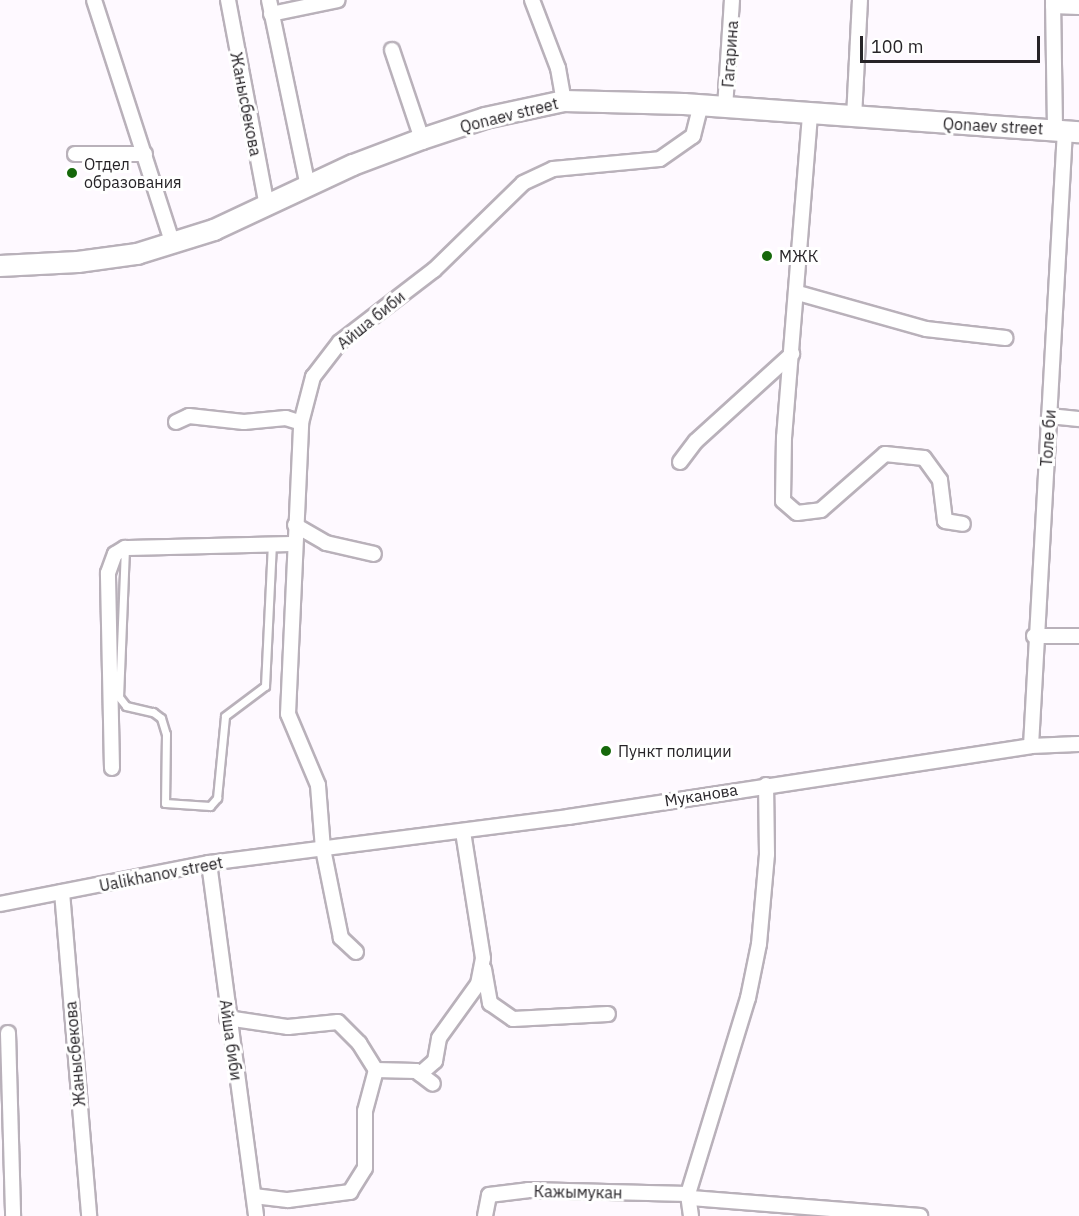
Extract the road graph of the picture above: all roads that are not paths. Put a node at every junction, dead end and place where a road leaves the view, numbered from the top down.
1 (94, 0) edge
2 (228, 0) edge
3 (338, 0) edge
4 (532, 0) edge
5 (732, 0) edge
6 (860, 0) edge
7 (1053, 3) edge
8 (270, 7) edge
9 (1079, 7) edge
10 (392, 50) dead end
11 (564, 101) junction
12 (701, 105) junction
13 (725, 108) junction
14 (810, 115) junction
15 (854, 118) junction
16 (1066, 131) edge
17 (422, 139) junction
18 (75, 154) dead end
19 (145, 154) junction
20 (308, 186) junction
21 (267, 207) junction
22 (172, 242) junction
23 (0, 266) edge
24 (798, 293) junction
25 (1005, 338) dead end
26 (792, 354) junction
27 (1049, 416) junction
28 (1079, 419) edge
29 (176, 422) dead end
30 (301, 423) junction
31 (680, 462) dead end
32 (963, 524) dead end
33 (295, 525) junction
34 (272, 544) junction
35 (294, 544) junction
36 (125, 548) junction
37 (374, 554) dead end
38 (1034, 636) junction
39 (1079, 636) edge
40 (1079, 744) edge
41 (1031, 746) junction
42 (112, 768) dead end
43 (766, 785) junction
44 (463, 832) junction
45 (323, 849) junction
46 (209, 863) junction
47 (62, 892) junction
48 (0, 904) edge
49 (357, 952) dead end
50 (483, 958) junction
51 (608, 1014) dead end
52 (227, 1018) junction
53 (8, 1033) dead end
54 (376, 1070) junction
55 (420, 1074) junction
56 (433, 1084) dead end
57 (254, 1196) junction
58 (690, 1196) junction
59 (851, 1214) edge
60 (13, 1216) edge
61 (89, 1216) edge
62 (256, 1216) edge
63 (485, 1216) edge
64 (691, 1216) edge
65 (920, 1216) edge

1 - 19 street
2 - 21 street, Жанысбекова
3 - 8 street
4 - 11 street
5 - 13 street, Гагарина
6 - 15 street
7 - 9 street
7 - 16 street, Толе би
8 - 20 street
10 - 17 street
11 - 12 main road, Qonaev street
11 - 17 main road, Qonaev street
12 - 13 main road, Qonaev street
12 - 30 street, Айша биби
13 - 14 main road, Qonaev street
14 - 15 main road, Qonaev street
14 - 24 street
15 - 16 main road, Qonaev street
16 - 27 street, Толе би
17 - 20 main road, Qonaev street
18 - 19 street
19 - 22 street
20 - 21 main road, Qonaev street
21 - 22 main road, Qonaev street
22 - 23 main road, Qonaev street
24 - 25 street
24 - 26 street
26 - 31 street
26 - 32 street
27 - 28 street
27 - 38 street, Толе би
29 - 30 street
30 - 33 street, Айша биби
33 - 35 street, Айша биби
33 - 37 street
34 - 35 street
34 - 36 street
34 - 36 lane
35 - 45 street, Айша биби
36 - 42 street
38 - 39 street
38 - 41 street, Толе би
40 - 41 street, Муканова
41 - 43 street, Муканова
43 - 44 street, Муканова
43 - 58 street
44 - 45 street, Муканова
44 - 50 street
45 - 46 street, Ualikhanov street
45 - 49 street, Айша биби
46 - 47 street, Ualikhanov street
46 - 52 street, Айша биби
47 - 48 street, Ualikhanov street
47 - 61 street, Жанысбекова
50 - 51 street
50 - 55 street
52 - 54 street
52 - 57 street, Айша биби
53 - 60 street
54 - 55 street
54 - 57 street
55 - 56 street
57 - 62 street, Айша биби
58 - 59 street
58 - 63 street, Кажымукан
58 - 64 street
59 - 65 street

